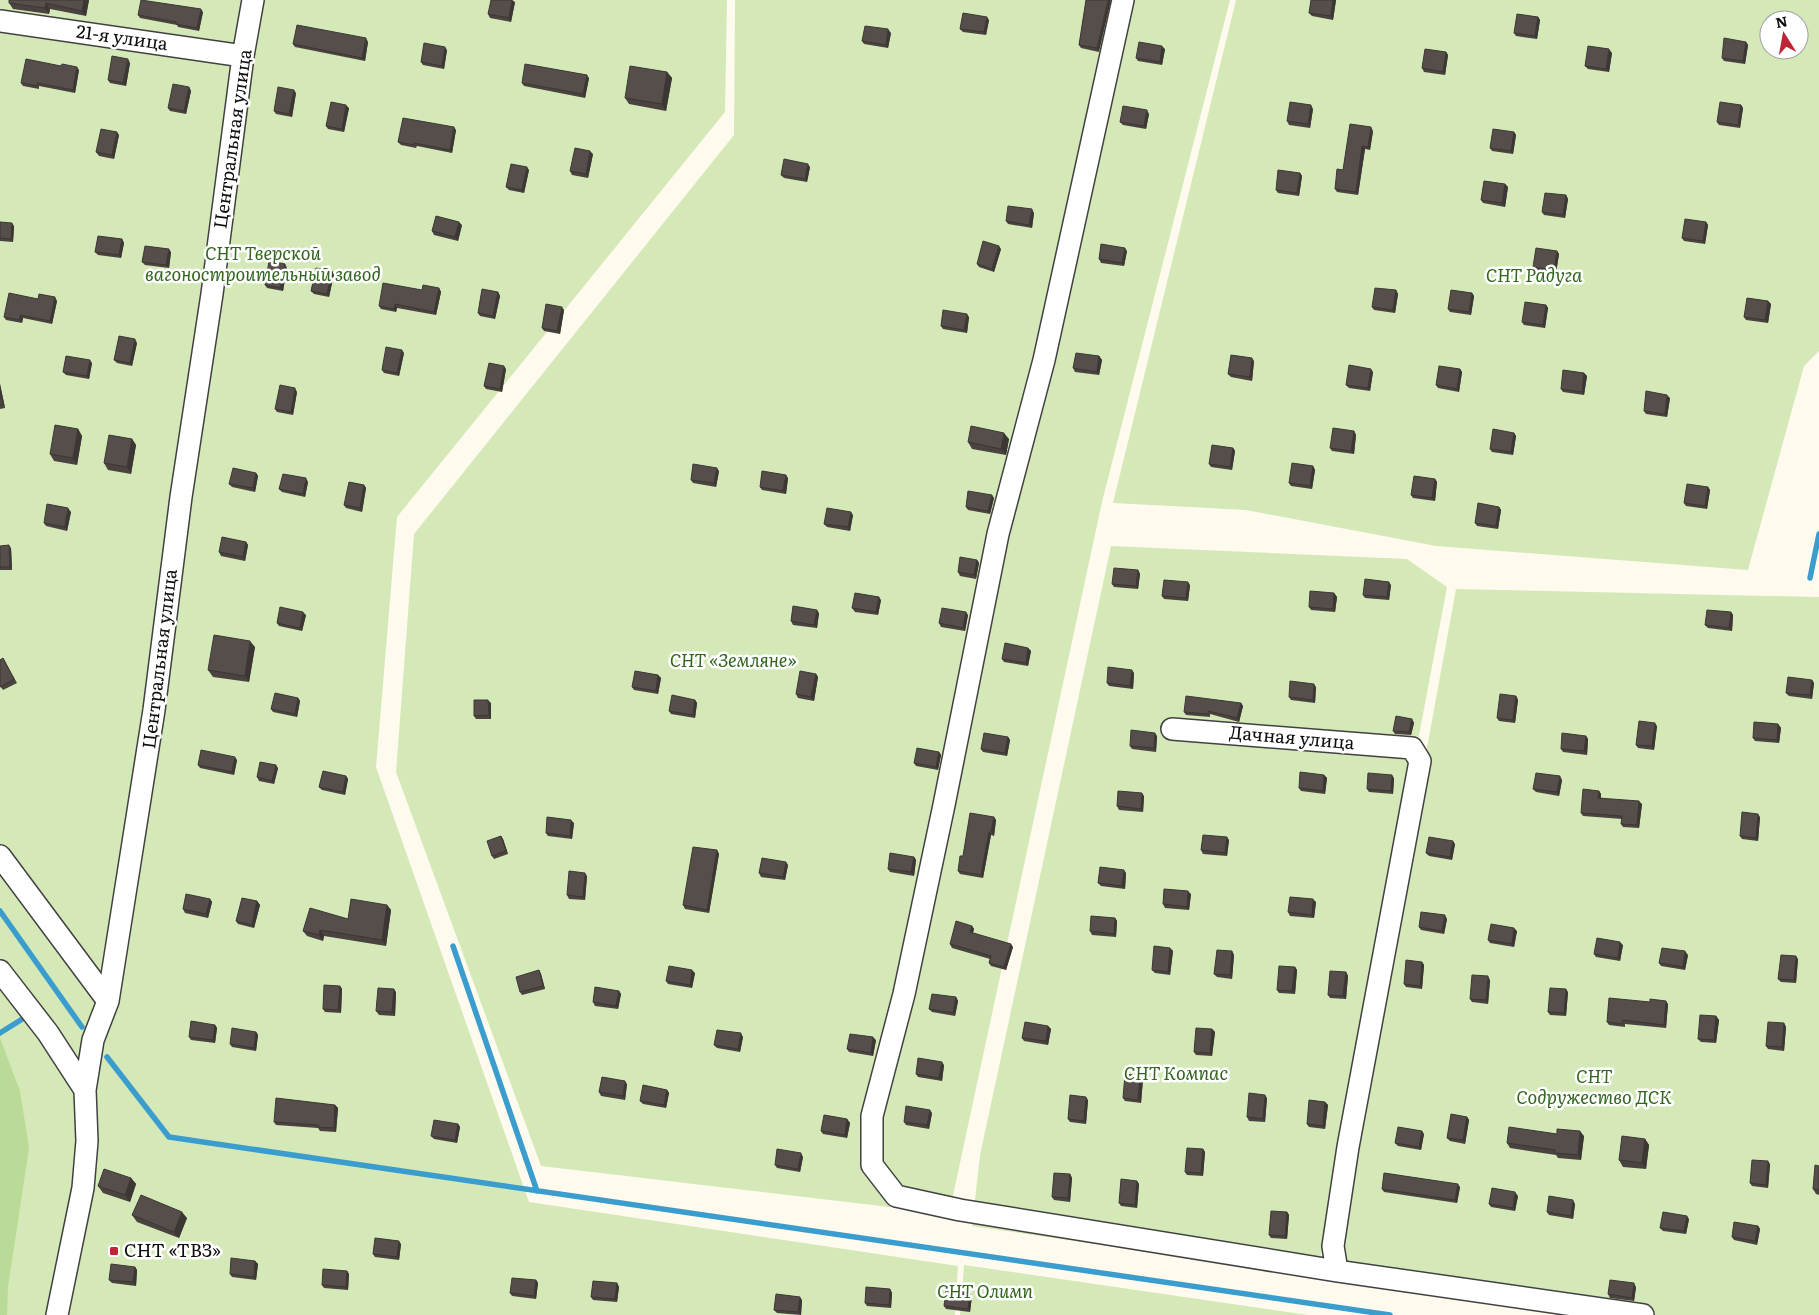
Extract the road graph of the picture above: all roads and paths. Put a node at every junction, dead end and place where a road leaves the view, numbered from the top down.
1 (253, 0) edge
2 (1123, 0) edge
3 (0, 21) edge
4 (244, 56) junction
5 (1172, 729) dead end
6 (0, 856) edge
7 (0, 971) edge
8 (108, 1001) junction
9 (85, 1090) junction
10 (1337, 1271) junction
11 (57, 1315) edge
12 (1643, 1315) edge

1 - 4 street, Центральная улица
2 - 10 street
3 - 4 street, 21-я улица
4 - 8 street, Центральная улица
5 - 10 street, Дачная улица
6 - 8 street
7 - 9 street
8 - 9 street, Центральная улица
9 - 11 street, Центральная улица
10 - 12 street

